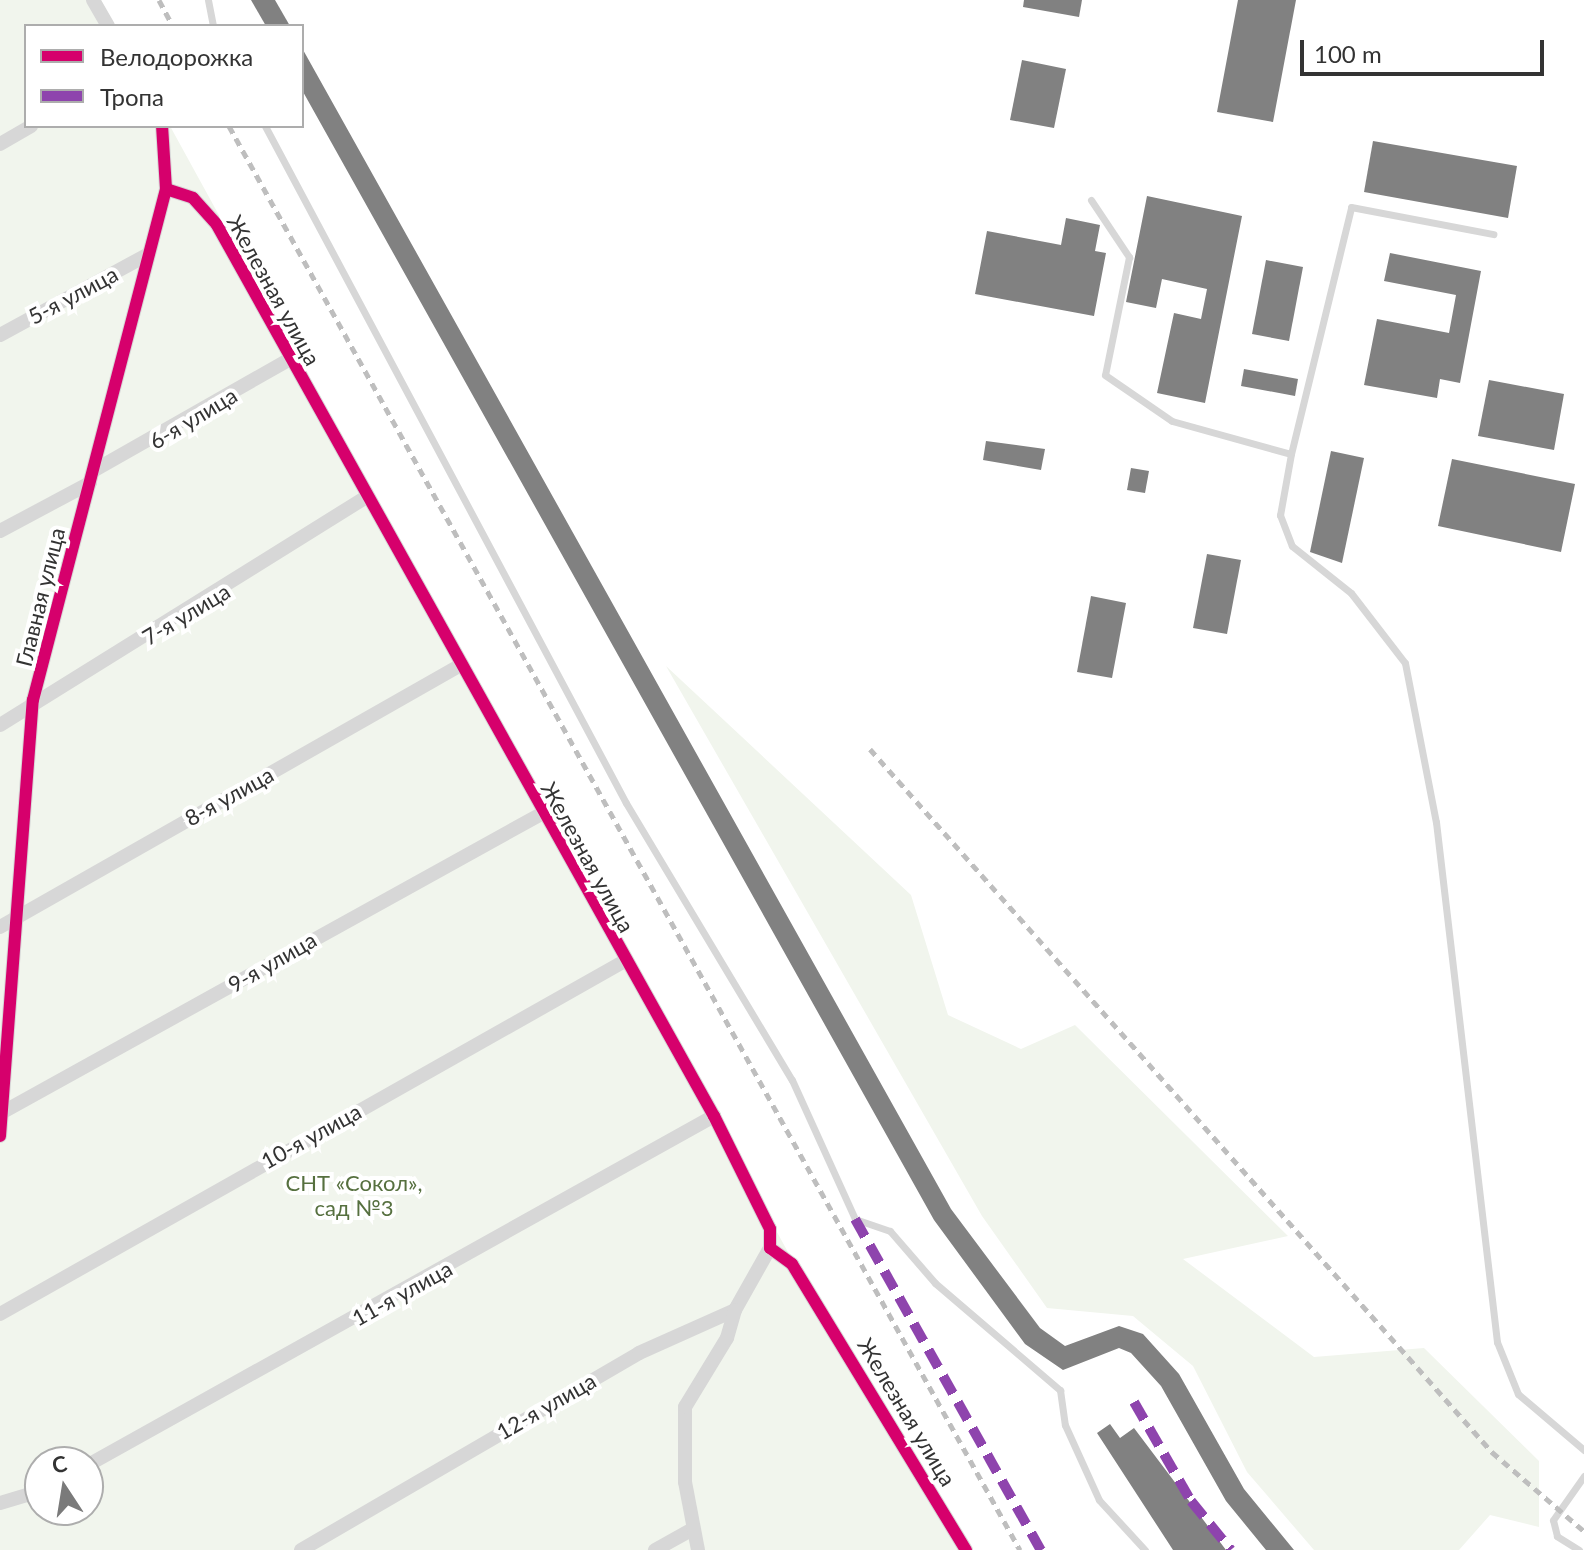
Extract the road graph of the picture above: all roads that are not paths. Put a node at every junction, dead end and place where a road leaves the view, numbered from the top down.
1 (93, 0) edge
2 (208, 0) edge
3 (107, 24) edge
4 (213, 24) edge
5 (28, 128) edge
6 (162, 128) edge
7 (266, 128) edge
8 (0, 144) edge
9 (166, 189) junction
10 (1091, 200) dead end
11 (1493, 234) dead end
12 (147, 255) junction
13 (0, 335) edge
14 (290, 359) junction
15 (1291, 454) junction
16 (92, 477) junction
17 (368, 496) junction
18 (0, 531) edge
19 (459, 666) junction
20 (33, 700) junction
21 (0, 725) edge
22 (541, 814) junction
23 (17, 917) junction
24 (0, 927) edge
25 (623, 962) junction
26 (3, 1112) junction
27 (714, 1116) junction
28 (0, 1136) edge
29 (770, 1248) junction
30 (735, 1310) junction
31 (0, 1314) edge
32 (1584, 1450) edge
33 (104, 1456) edge
34 (1584, 1476) edge
35 (24, 1496) edge
36 (0, 1503) edge
37 (691, 1530) junction
38 (301, 1550) edge
39 (655, 1550) edge
40 (698, 1550) edge
41 (966, 1550) edge
42 (1145, 1550) edge
43 (1579, 1550) edge

1 - 3 street
2 - 4 lane
5 - 8 street
6 - 9 street, Главная улица
7 - 42 lane
9 - 12 street, Главная улица
9 - 14 street, Железная улица
10 - 15 lane
11 - 15 lane
12 - 13 street, 5-я улица
12 - 16 street, Главная улица
14 - 16 street, 6-я улица
14 - 17 street, Железная улица
15 - 32 lane
16 - 18 street, 6-я улица
16 - 20 street, Главная улица
17 - 19 street, Железная улица
17 - 20 street, 7-я улица
19 - 22 street, Железная улица
19 - 23 street, 8-я улица
20 - 21 street, 7-я улица
20 - 23 street, Главная улица
22 - 25 street, Железная улица
22 - 26 street, 9-я улица
23 - 24 street, 8-я улица
23 - 26 street, Главная улица
25 - 27 street, Железная улица
25 - 31 street, 10-я улица
26 - 28 street, Главная улица
27 - 29 street, Железная улица
27 - 33 street, 11-я улица
29 - 30 street
29 - 41 street, Железная улица
30 - 37 street
30 - 38 street, 12-я улица
34 - 43 lane
35 - 36 street
37 - 39 street
37 - 40 street

